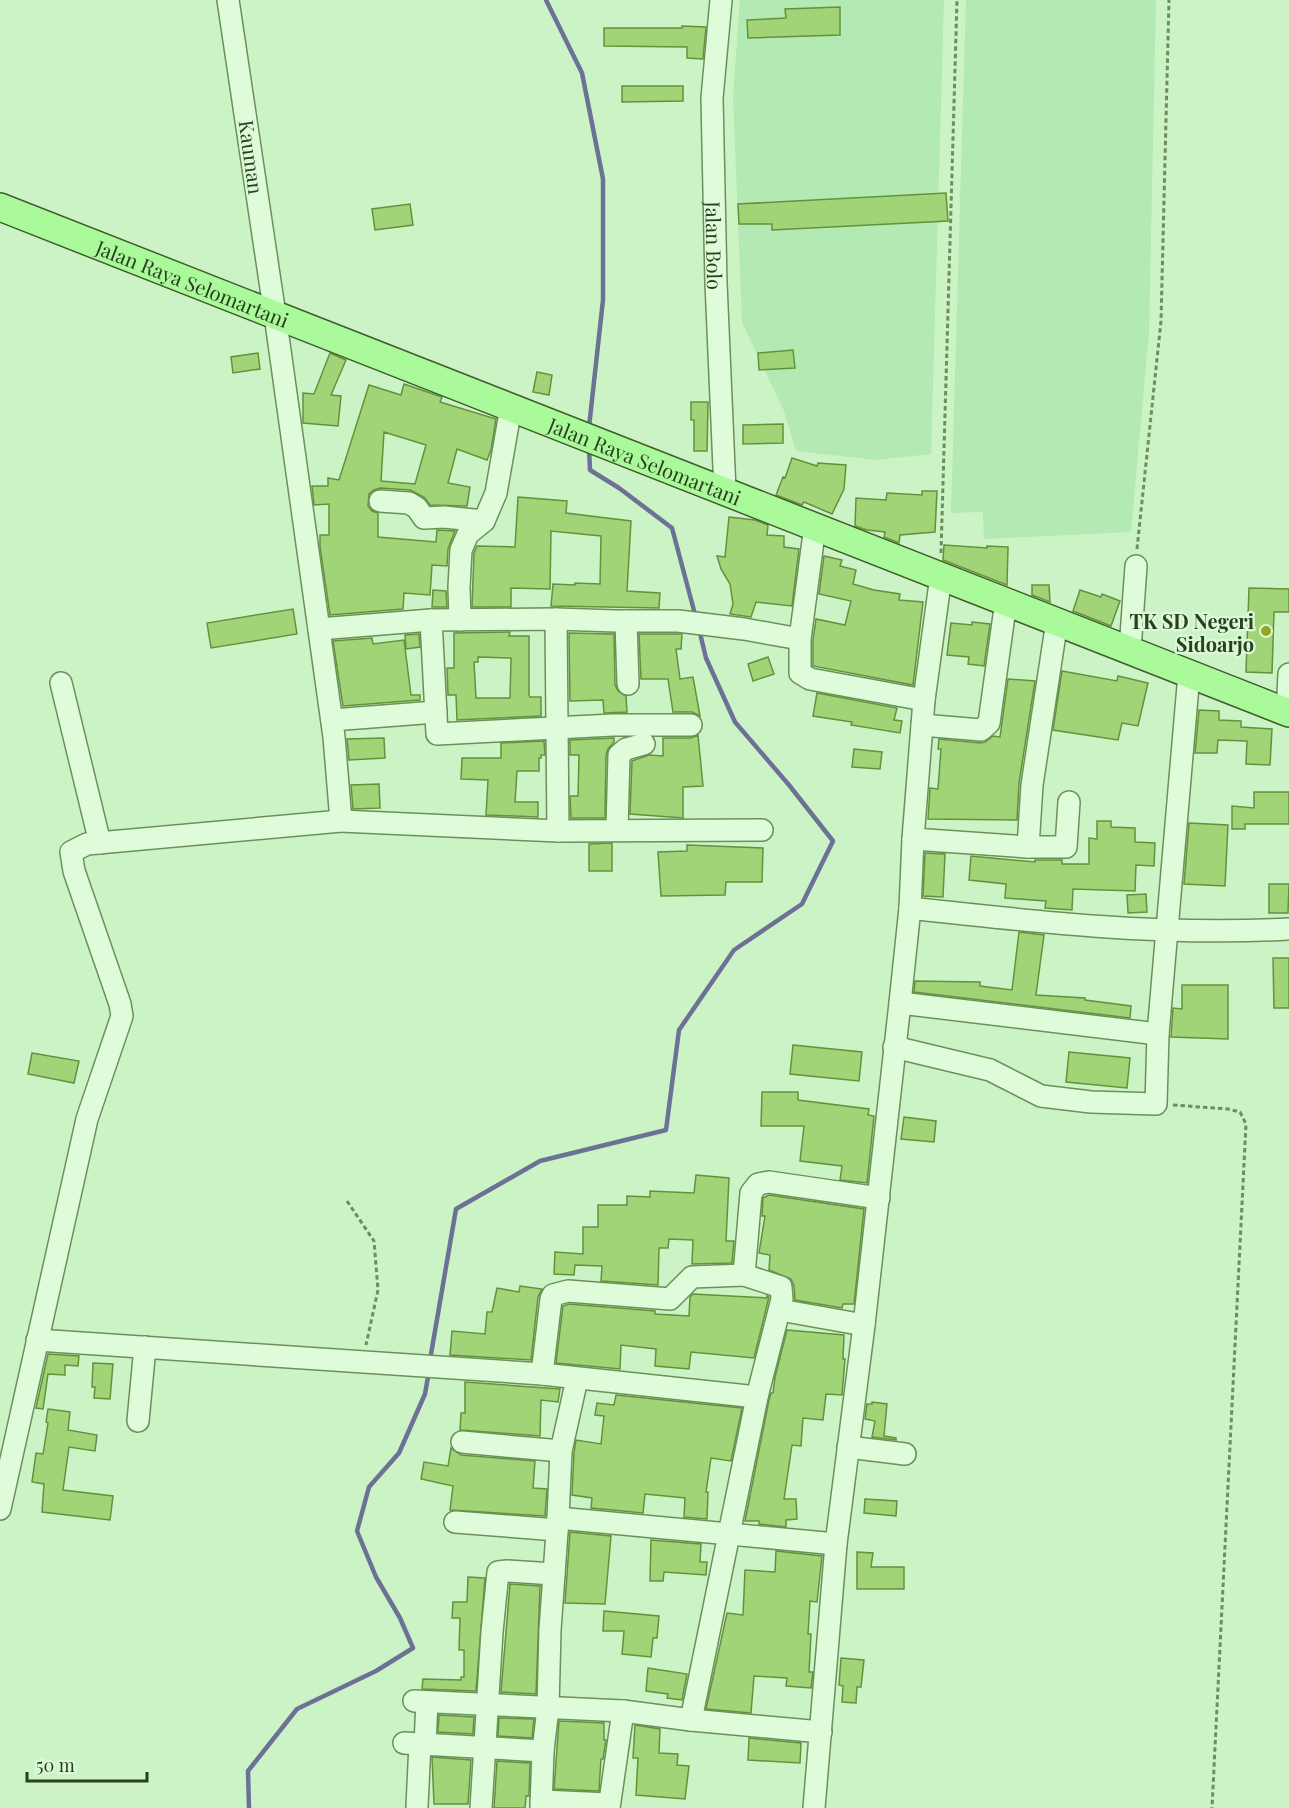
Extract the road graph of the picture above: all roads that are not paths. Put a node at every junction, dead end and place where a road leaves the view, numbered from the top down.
1 (228, 0) edge
2 (721, 0) edge
3 (0, 207) edge
4 (275, 315) junction
5 (511, 407) junction
6 (725, 491) junction
7 (380, 501) dead end
8 (484, 521) junction
9 (815, 526) junction
10 (1136, 566) road end
11 (941, 576) junction
12 (1006, 601) junction
13 (556, 619) junction
14 (431, 620) junction
15 (460, 620) junction
16 (626, 621) junction
17 (1057, 621) junction
18 (319, 629) junction
19 (800, 639) junction
20 (1130, 650) junction
21 (1189, 674) junction
22 (1289, 674) edge
23 (61, 683) dead end
24 (628, 684) dead end
25 (924, 700) junction
26 (436, 711) junction
27 (1288, 712) edge
28 (332, 720) junction
29 (691, 724) dead end
30 (922, 725) junction
31 (558, 728) junction
32 (644, 744) dead end
33 (1069, 802) dead end
34 (341, 821) junction
35 (617, 830) junction
36 (762, 830) dead end
37 (558, 831) junction
38 (913, 839) junction
39 (100, 843) junction
40 (1028, 847) junction
41 (910, 908) junction
42 (1289, 929) edge
43 (1167, 932) junction
44 (900, 1003) junction
45 (1158, 1034) junction
46 (894, 1047) junction
47 (879, 1198) junction
48 (744, 1275) junction
49 (780, 1310) junction
50 (864, 1325) junction
51 (37, 1340) junction
52 (145, 1347) junction
53 (542, 1374) junction
54 (577, 1379) junction
55 (757, 1397) junction
56 (138, 1421) dead end
57 (462, 1442) dead end
58 (848, 1447) junction
59 (561, 1451) junction
60 (905, 1454) dead end
61 (0, 1509) edge
62 (455, 1522) dead end
63 (557, 1524) junction
64 (728, 1535) junction
65 (836, 1544) junction
66 (554, 1574) junction
67 (488, 1705) junction
68 (548, 1708) junction
69 (623, 1711) junction
70 (691, 1720) junction
71 (821, 1732) junction
72 (416, 1743) junction
73 (484, 1747) junction
74 (543, 1751) junction
75 (541, 1805) edge
76 (417, 1806) dead end
77 (609, 1806) edge
78 (481, 1808) edge
79 (814, 1808) edge

1 - 4 street, Kauman
2 - 6 street, Jalan Bolo
3 - 4 main road, Jalan Raya Selomartani
4 - 5 main road, Jalan Raya Selomartani
4 - 18 street, Kauman
5 - 6 main road, Jalan Raya Selomartani
5 - 8 street
6 - 9 main road, Jalan Raya Selomartani
7 - 8 street
8 - 15 street
9 - 11 main road, Jalan Raya Selomartani
9 - 19 street
10 - 20 street
11 - 12 main road, Jalan Raya Selomartani
11 - 25 street
12 - 17 main road, Jalan Raya Selomartani
12 - 30 street
13 - 15 street
13 - 16 street
13 - 31 street
14 - 15 street
14 - 18 street
14 - 26 street
16 - 19 street
16 - 24 street
17 - 20 main road, Jalan Raya Selomartani
17 - 40 street
18 - 28 street, Kauman
19 - 25 street
20 - 21 main road, Jalan Raya Selomartani
21 - 27 main road, Jalan Raya Selomartani
21 - 43 street
22 - 27 street
23 - 39 street
25 - 30 street
26 - 28 street
26 - 31 street
28 - 34 street, Kauman
29 - 31 street
30 - 38 street
31 - 37 street
32 - 35 street
33 - 40 street
34 - 37 street
34 - 39 street
35 - 36 street
35 - 37 street
38 - 40 street
38 - 41 street
39 - 51 street
41 - 43 street
41 - 44 street
42 - 43 street
43 - 45 street
44 - 45 street
44 - 46 street
45 - 46 street
46 - 47 street
47 - 48 street
47 - 50 street
48 - 49 street
48 - 53 street
49 - 50 street
49 - 55 street
50 - 58 street
51 - 52 street
51 - 61 street
52 - 53 street
52 - 56 street
53 - 54 street
54 - 55 street
54 - 59 street
55 - 64 street
57 - 59 street
58 - 60 street
58 - 65 street
59 - 63 street
62 - 63 street
63 - 64 street
63 - 66 street
64 - 65 street
64 - 70 street
65 - 71 street
66 - 67 street
66 - 68 street
67 - 68 street
67 - 72 street
67 - 73 street
68 - 69 street
68 - 74 street
69 - 70 street
69 - 77 street
70 - 71 street
71 - 79 street
72 - 73 street
72 - 76 street
73 - 74 street
73 - 78 street
74 - 75 street
75 - 77 street

